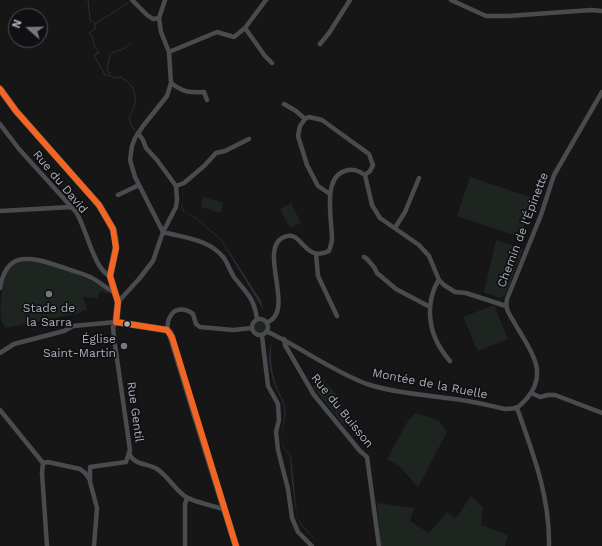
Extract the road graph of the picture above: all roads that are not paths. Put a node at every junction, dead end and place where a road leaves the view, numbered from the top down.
1 (132, 0) edge
2 (165, 0) edge
3 (266, 0) edge
4 (350, 0) edge
5 (451, 0) edge
6 (602, 11) edge
7 (159, 18) junction
8 (245, 28) junction
9 (320, 44) dead end
10 (169, 52) junction
11 (272, 63) dead end
12 (171, 83) junction
13 (0, 89) edge
14 (602, 92) edge
15 (207, 100) dead end
16 (284, 104) dead end
17 (305, 119) junction
18 (0, 124) edge
19 (138, 133) junction
20 (249, 139) dead end
21 (365, 175) junction
22 (419, 178) dead end
23 (138, 185) junction
24 (176, 186) junction
25 (118, 194) dead end
26 (330, 194) junction
27 (71, 207) junction
28 (0, 211) edge
29 (394, 228) junction
30 (163, 232) junction
31 (316, 254) junction
32 (364, 258) dead end
33 (110, 276) junction
34 (439, 280) junction
35 (0, 288) edge
36 (116, 294) junction
37 (118, 302) junction
38 (506, 306) junction
39 (430, 307) junction
40 (337, 316) dead end
41 (257, 319) junction
42 (116, 322) junction
43 (268, 322) junction
44 (252, 328) junction
45 (167, 330) junction
46 (268, 332) junction
47 (262, 336) junction
48 (284, 339) junction
49 (0, 353) edge
50 (450, 362) dead end
51 (531, 393) junction
52 (517, 408) junction
53 (0, 410) edge
54 (602, 413) edge
55 (129, 453) junction
56 (43, 463) junction
57 (90, 482) junction
58 (187, 498) junction
59 (224, 510) junction
60 (47, 546) edge
61 (94, 546) edge
62 (185, 546) edge
63 (236, 546) edge
64 (312, 546) edge
65 (379, 546) edge
66 (549, 546) edge

1 - 7 street
2 - 7 street
3 - 8 street
4 - 9 street
5 - 6 street
7 - 10 street
8 - 10 street
8 - 11 street
10 - 12 street
12 - 15 street
12 - 19 street
13 - 33 street
14 - 38 street, Chemin de l'Épinette
16 - 17 street
17 - 21 street
17 - 26 street
18 - 27 street, Rue du David
19 - 23 street
19 - 24 street
20 - 24 street
21 - 26 street
21 - 29 street
22 - 29 street
23 - 25 street
23 - 30 street
24 - 30 street
26 - 31 street
27 - 28 street
27 - 33 street, Rue du David
29 - 34 street
30 - 37 street
30 - 41 street
31 - 40 street
31 - 43 street
32 - 39 street
33 - 36 street
34 - 38 street
34 - 39 street
35 - 36 street
36 - 37 street
37 - 42 street
38 - 51 street, Chemin de l'Épinette
39 - 50 street
41 - 43 street
41 - 44 street
42 - 45 street
42 - 49 street
42 - 55 street, Rue Gentil
43 - 46 street
44 - 45 street
44 - 47 street
45 - 59 street
46 - 47 street
46 - 48 street, Montée de la Ruelle
47 - 64 street
48 - 52 street, Montée de la Ruelle
48 - 65 street, Rue du Buisson
51 - 52 street, Chemin de l'Épinette
51 - 54 street
52 - 66 street
53 - 56 street
55 - 57 street, Rue Gentil
55 - 58 street
56 - 57 street
56 - 60 street
57 - 61 street
58 - 59 street
58 - 62 street
59 - 63 street

